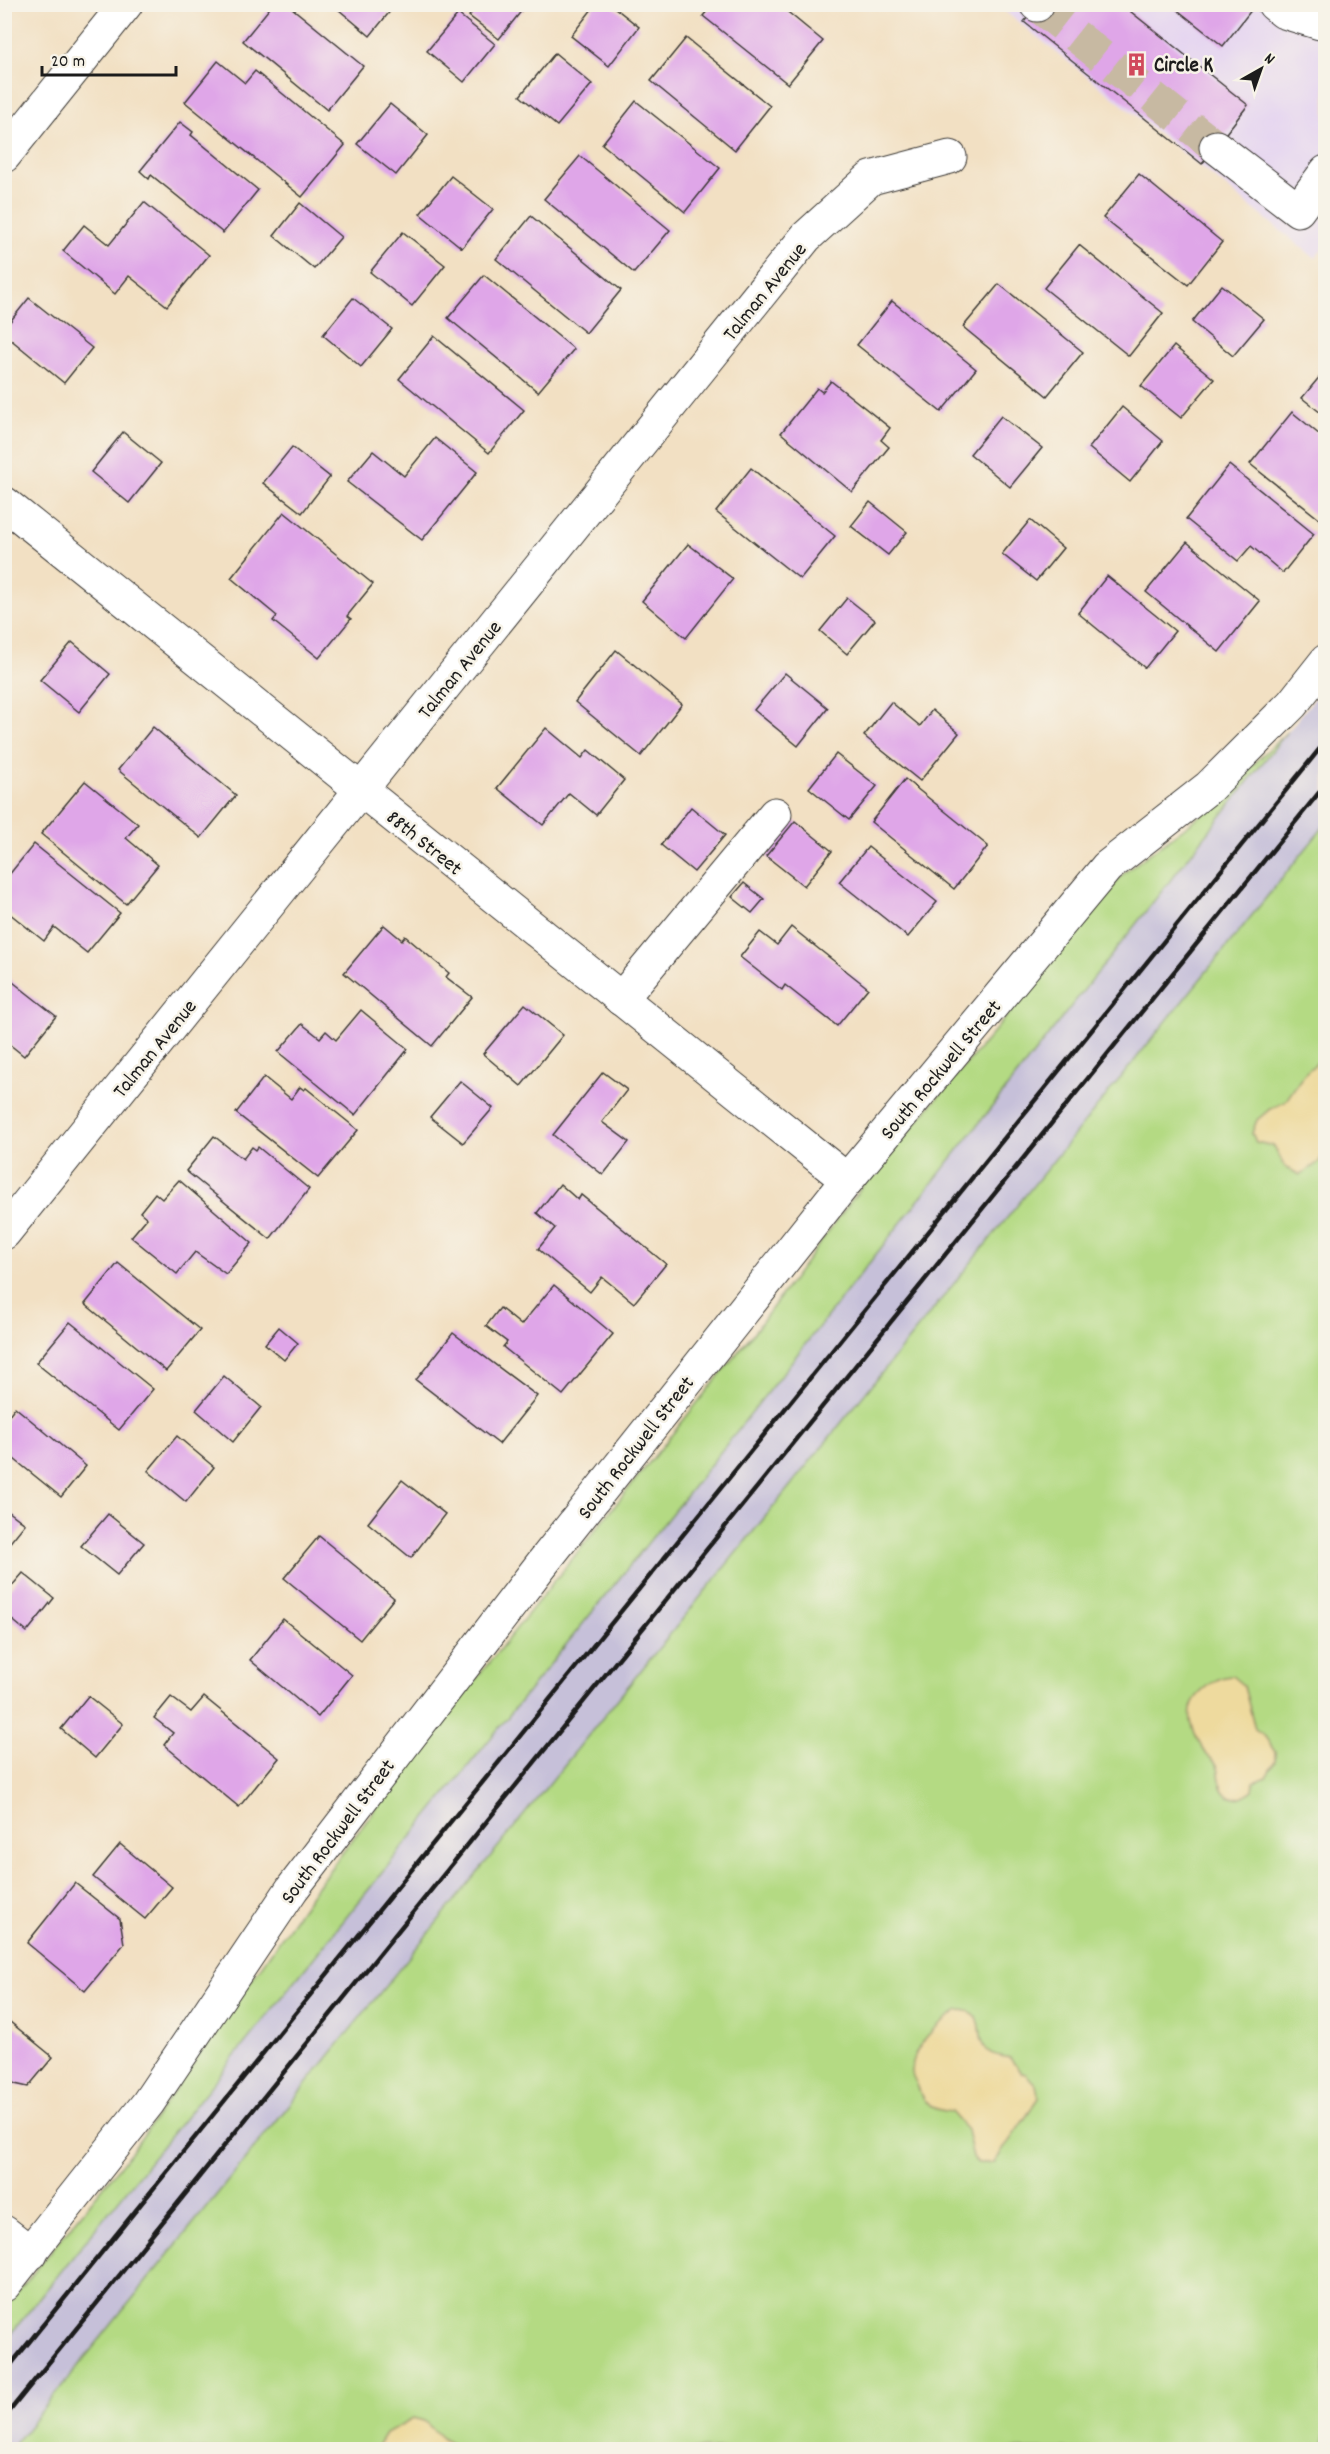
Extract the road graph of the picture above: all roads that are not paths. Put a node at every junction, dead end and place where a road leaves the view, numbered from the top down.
1 (126, 4) edge
2 (1274, 4) edge
3 (1324, 22) edge
4 (1216, 147) tunnel mouth
5 (4, 156) edge
6 (950, 157) dead end
7 (1326, 172) edge
8 (4, 503) edge
9 (1326, 661) edge
10 (361, 790) junction
11 (775, 814) dead end
12 (621, 999) junction
13 (847, 1180) junction
14 (4, 1233) edge
15 (4, 2232) edge
16 (31, 2253) junction
17 (4, 2285) edge

1 - 5 street
2 - 3 street
4 - 7 street
6 - 10 street, Talman Avenue
8 - 10 street, 88th Street
9 - 13 street, South Rockwell Street
10 - 12 street, 88th Street
10 - 14 street, Talman Avenue
11 - 12 street
12 - 13 street, 88th Street
13 - 16 street, South Rockwell Street
15 - 16 street
16 - 17 street, South Rockwell Street

